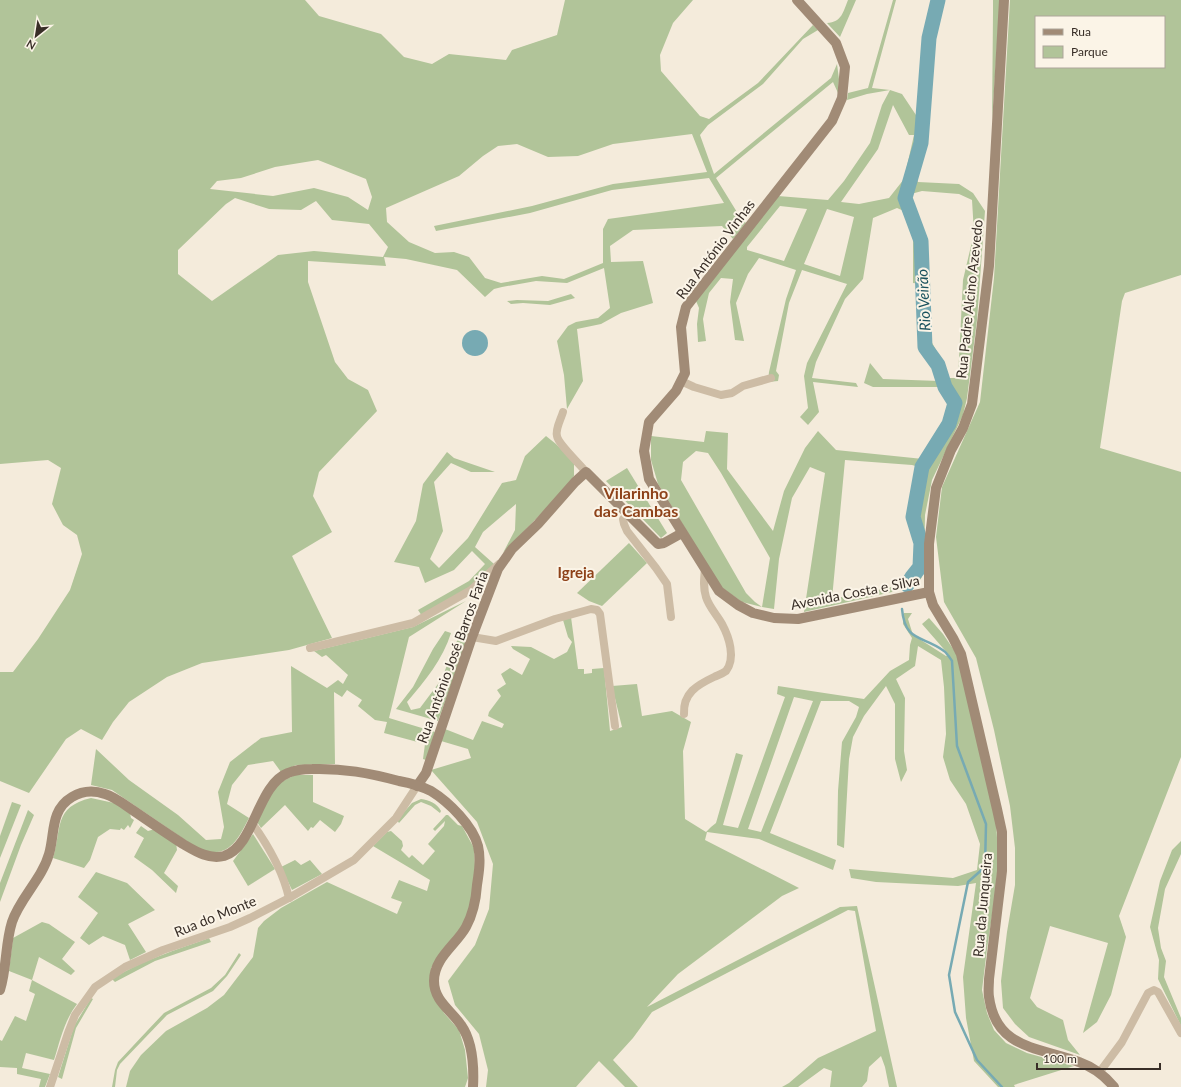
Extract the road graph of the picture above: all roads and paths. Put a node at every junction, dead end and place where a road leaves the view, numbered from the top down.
1 (797, 0) edge
2 (1004, 0) edge
3 (771, 378) dead end
4 (681, 381) junction
5 (563, 412) dead end
6 (586, 472) junction
7 (628, 514) junction
8 (682, 532) junction
9 (504, 560) junction
10 (705, 569) junction
11 (929, 592) junction
12 (671, 617) dead end
13 (472, 637) junction
14 (310, 648) dead end
15 (684, 714) dead end
16 (615, 726) dead end
17 (417, 786) junction
18 (252, 823) junction
19 (289, 898) junction
20 (0, 990) edge
21 (1181, 1033) edge
22 (1099, 1073) junction
23 (50, 1087) edge
24 (472, 1087) edge
25 (1114, 1087) edge

1 - 4 main road, Rua António Vinhas
2 - 11 main road, Rua Padre Alcino Azevedo
3 - 4 street
4 - 8 main road, Rua António Vinhas
5 - 6 street
6 - 7 main road
6 - 9 main road, Rua António José Barros Faria
7 - 8 main road
7 - 12 street
8 - 10 main road, Avenida Costa e Silva
9 - 13 main road, Rua António José Barros Faria
9 - 14 street
10 - 11 main road, Avenida Costa e Silva
10 - 15 street
11 - 22 main road, Rua da Junqueira
13 - 16 street
13 - 17 main road, Rua António José Barros Faria
17 - 18 main road
17 - 19 street, Rua do Monte
17 - 24 main road
18 - 19 street
18 - 20 main road
19 - 23 street, Rua do Monte
21 - 22 street
22 - 25 main road, Rua da Junqueira

